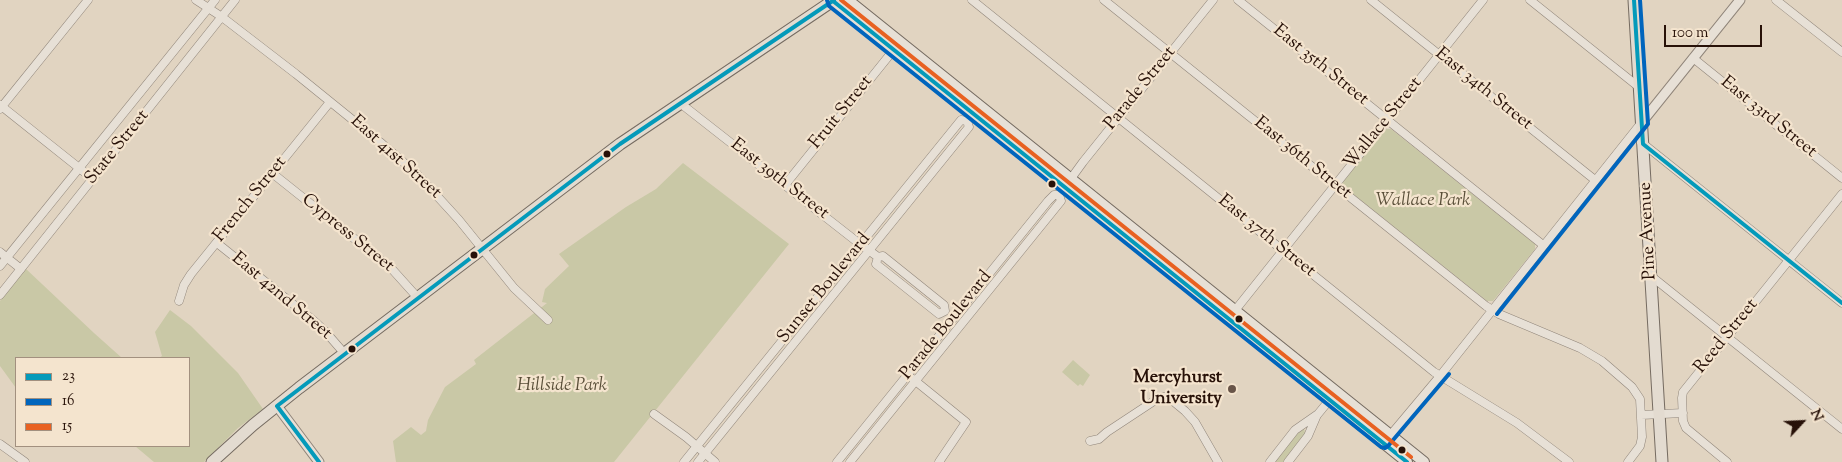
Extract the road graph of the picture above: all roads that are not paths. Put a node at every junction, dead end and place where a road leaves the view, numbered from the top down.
1 (88, 0) edge
2 (196, 0) edge
3 (215, 0) edge
4 (235, 0) edge
5 (833, 0) edge
6 (848, 0) edge
7 (972, 0) edge
8 (1104, 0) edge
9 (1213, 0) edge
10 (1238, 0) edge
11 (1371, 0) edge
12 (1483, 0) edge
13 (1530, 0) edge
14 (1634, 0) edge
15 (1740, 0) edge
16 (1776, 0) edge
17 (208, 8) junction
18 (222, 17) junction
19 (897, 46) junction
20 (1842, 52) edge
21 (1170, 53) junction
22 (1440, 55) junction
23 (1693, 58) junction
24 (1640, 88) junction
25 (330, 102) junction
26 (680, 103) junction
27 (1, 107) edge
28 (973, 114) junction
29 (1118, 118) junction
30 (1388, 119) junction
31 (1642, 122) junction
32 (1632, 135) junction
33 (1643, 144) junction
34 (80, 168) junction
35 (272, 173) junction
36 (1842, 178) edge
37 (93, 179) junction
38 (1595, 180) junction
39 (785, 185) junction
40 (1334, 185) junction
41 (1065, 187) junction
42 (1842, 194) edge
43 (217, 243) junction
44 (861, 244) junction
45 (1543, 245) junction
46 (481, 249) junction
47 (869, 250) junction
48 (1283, 250) junction
49 (3, 254) edge
50 (1788, 260) junction
51 (0, 266) edge
52 (21, 269) junction
53 (1651, 276) junction
54 (0, 295) edge
55 (418, 298) junction
56 (179, 301) dead end
57 (1842, 304) edge
58 (1492, 310) junction
59 (1232, 314) junction
60 (953, 318) junction
61 (548, 320) dead end
62 (961, 325) junction
63 (1727, 337) junction
64 (344, 353) junction
65 (907, 374) junction
66 (1440, 376) junction
67 (916, 381) junction
68 (1333, 395) junction
69 (278, 406) junction
70 (1683, 413) junction
71 (654, 414) dead end
72 (1318, 414) junction
73 (1659, 414) junction
74 (1641, 415) junction
75 (1842, 429) edge
76 (1387, 439) junction
77 (1090, 441) dead end
78 (0, 444) edge
79 (697, 446) junction
80 (705, 453) junction
81 (24, 462) edge
82 (212, 462) edge
83 (319, 462) edge
84 (684, 462) edge
85 (698, 462) edge
86 (715, 462) edge
87 (837, 462) edge
88 (850, 462) edge
89 (939, 462) edge
90 (1218, 462) edge
91 (1270, 462) edge
92 (1288, 462) edge
93 (1407, 462) edge
94 (1424, 462) edge
95 (1569, 462) edge
96 (1628, 462) edge
97 (1662, 462) edge
98 (1727, 462) edge

1 - 27 street
2 - 17 street, East 41st Street
3 - 17 street, State Street
4 - 18 street, State Street
5 - 19 main road
5 - 26 main road
6 - 19 main road
7 - 29 street, East 37th Street
8 - 21 street, East 36th Street
9 - 21 street, Parade Street
10 - 30 street, East 35th Street
11 - 22 street, East 34th Street
12 - 22 street, Wallace Street
13 - 24 street
14 - 24 main road, Pine Avenue
15 - 23 street
16 - 20 street
17 - 18 street, East 41st Street
17 - 34 street, State Street
18 - 25 street, East 41st Street
18 - 37 street, State Street
19 - 28 main road
19 - 39 street, Fruit Street
21 - 29 street, Parade Street
21 - 40 street, East 36th Street
22 - 30 street, Wallace Street
22 - 38 street, East 34th Street
23 - 31 street
23 - 36 street, East 33rd Street
24 - 31 main road, Pine Avenue
25 - 35 street, French Street
25 - 46 street, East 41st Street
26 - 39 street, East 39th Street
26 - 46 main road
27 - 34 street
28 - 41 main road
28 - 44 street, Sunset Boulevard
28 - 47 street, Sunset Boulevard
29 - 41 street, Parade Street
29 - 48 street, East 37th Street
30 - 40 street, Wallace Street
30 - 45 street, East 35th Street
31 - 32 street
31 - 33 main road, Pine Avenue
32 - 33 street
32 - 38 street
33 - 50 street
33 - 53 main road, Pine Avenue
34 - 37 street
34 - 49 street, State Street
35 - 43 street, French Street
35 - 55 street, Cypress Street
37 - 52 street, State Street
38 - 45 street
39 - 44 street, East 39th Street
40 - 48 street, Wallace Street
40 - 58 street, East 36th Street
41 - 59 main road
41 - 60 street, Parade Boulevard
41 - 62 street, Parade Boulevard
42 - 50 street, Reed Street
43 - 56 street, French Street
43 - 64 street, East 42nd Street
44 - 47 street, East 39th Street
44 - 79 street, Sunset Boulevard
45 - 58 street
46 - 55 main road
46 - 61 street, East 41st Street
47 - 60 street, East 39th Street
47 - 80 street, Sunset Boulevard
48 - 59 street, Wallace Street
48 - 66 street, East 37th Street
49 - 51 street, State Street
49 - 52 street
50 - 57 street
50 - 63 street, Reed Street
52 - 54 street, State Street
53 - 63 street
53 - 73 main road, Pine Avenue
55 - 64 main road
58 - 66 street
58 - 74 street, East 36th Street
59 - 68 main road
60 - 62 street, East 39th Street
60 - 65 street, Parade Boulevard
62 - 67 street, Parade Boulevard
63 - 70 street, Reed Street
63 - 75 street
64 - 69 main road
65 - 67 street
65 - 87 street, Parade Boulevard
66 - 76 street
66 - 95 street, East 37th Street
67 - 88 street, Parade Boulevard
67 - 89 street
68 - 72 street
68 - 76 main road
69 - 82 main road
69 - 83 street
70 - 73 street
70 - 98 street
71 - 79 street
72 - 91 street
72 - 92 street
73 - 74 street
73 - 97 main road, Pine Avenue
74 - 96 street
76 - 93 main road
76 - 94 main road
77 - 90 street
78 - 81 street
79 - 80 street
79 - 84 street, Sunset Boulevard
80 - 85 street, Sunset Boulevard
80 - 86 street

